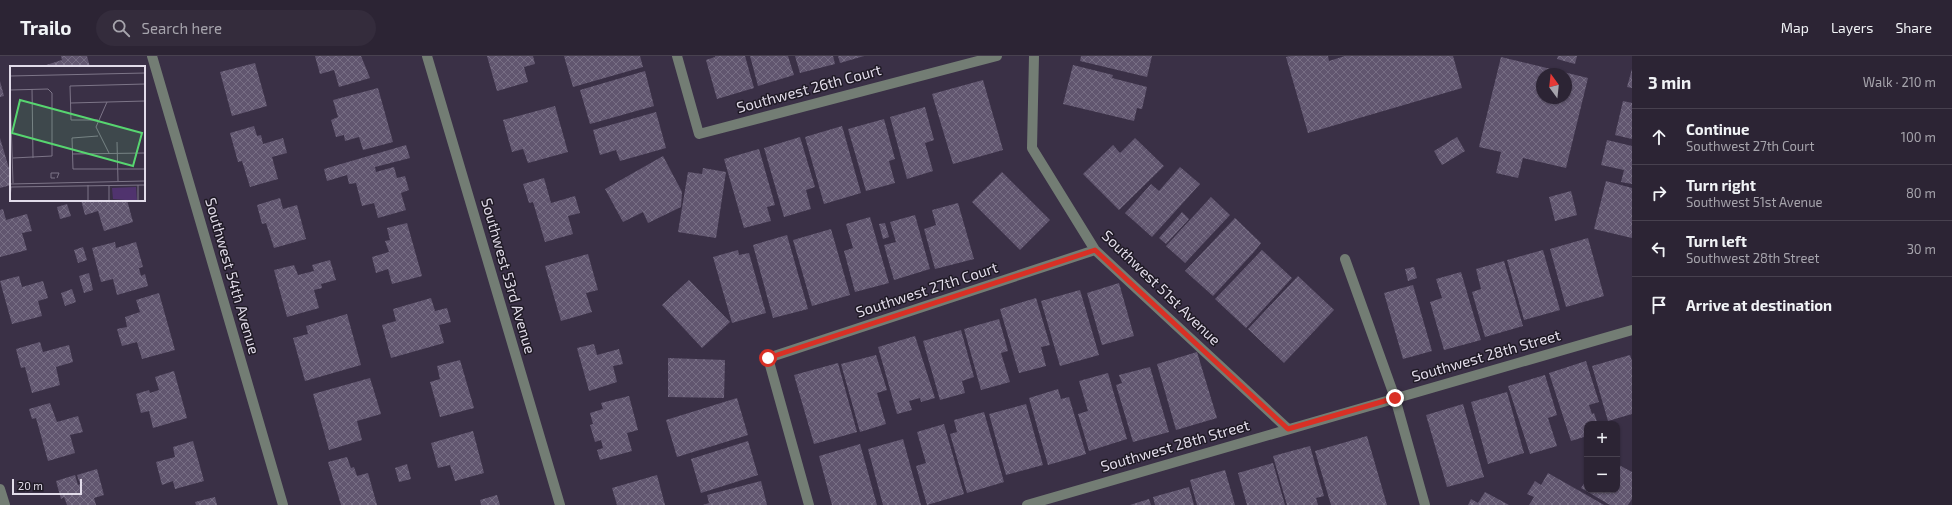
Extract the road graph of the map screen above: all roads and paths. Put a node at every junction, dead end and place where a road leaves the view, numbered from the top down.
1 (152, 56) edge
2 (427, 56) edge
3 (676, 56) edge
4 (997, 56) edge
5 (1034, 56) edge
6 (1095, 250) junction
7 (1346, 259) dead end
8 (1632, 330) edge
9 (1395, 398) junction
10 (1288, 429) junction
11 (0, 489) edge
12 (5, 505) edge
13 (282, 505) edge
14 (560, 505) edge
15 (808, 505) edge
16 (1027, 505) edge
17 (1424, 505) edge

1 - 13 street, Southwest 54th Avenue
2 - 14 street, Southwest 53rd Avenue
3 - 4 street, Southwest 26th Court
5 - 6 street, Southwest 51st Avenue
6 - 10 street, Southwest 51st Avenue
6 - 15 street, Southwest 27th Court
7 - 9 street
8 - 9 street, Southwest 28th Street
9 - 10 street, Southwest 28th Street
9 - 17 street
10 - 16 street, Southwest 28th Street
11 - 12 street

